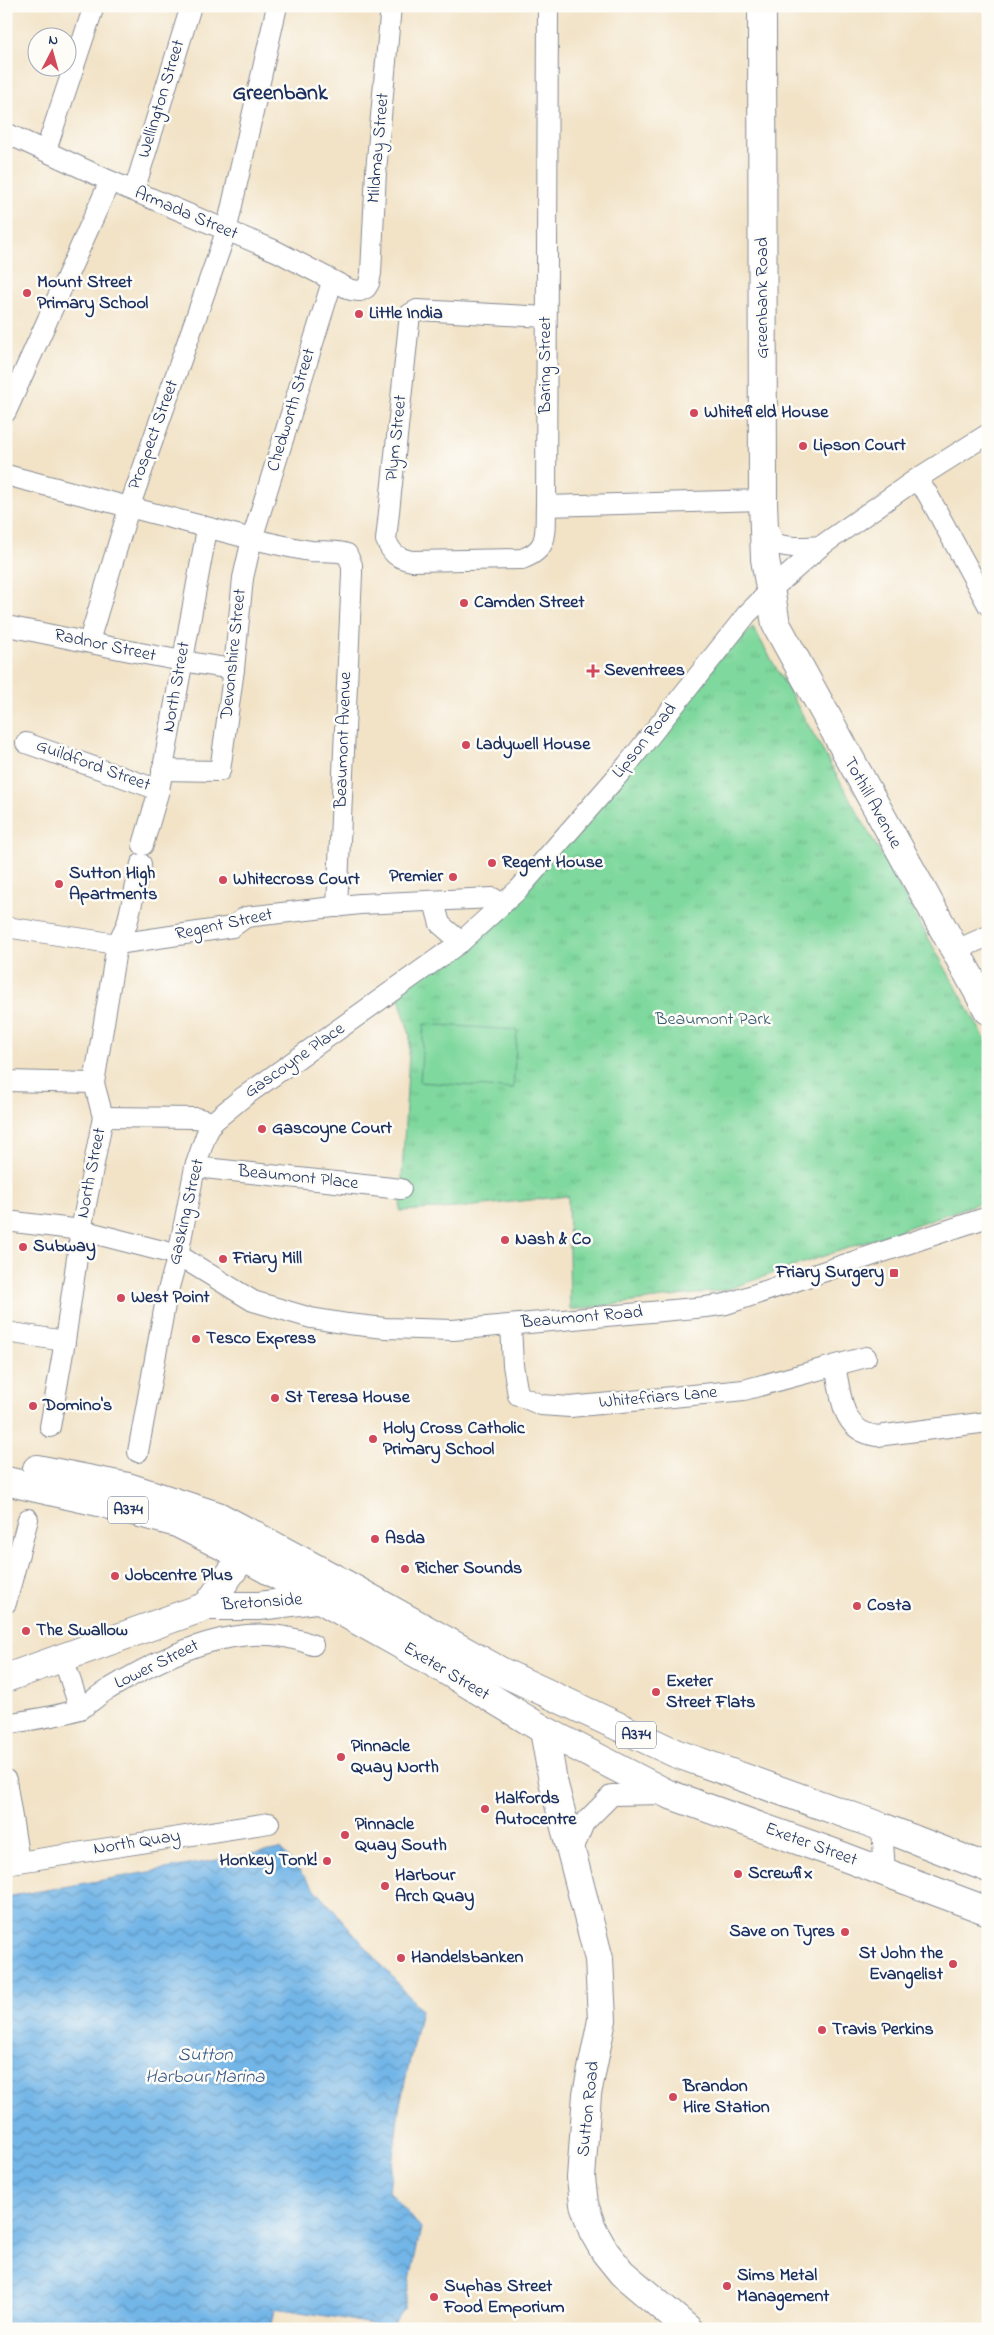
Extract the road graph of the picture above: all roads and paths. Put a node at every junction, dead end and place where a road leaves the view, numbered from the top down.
1 (94, 6) edge
2 (191, 6) edge
3 (277, 6) edge
4 (391, 6) edge
5 (548, 6) edge
6 (762, 6) edge
7 (6, 133) edge
8 (46, 150) junction
9 (110, 181) junction
10 (134, 191) junction
11 (226, 232) junction
12 (332, 282) junction
13 (366, 288) joint
14 (546, 318) junction
15 (6, 412) edge
16 (988, 434) edge
17 (6, 476) edge
18 (915, 480) junction
19 (546, 506) junction
20 (129, 508) junction
21 (764, 511) junction
22 (207, 529) junction
23 (252, 539) junction
24 (821, 546) junction
25 (771, 590) junction
26 (988, 605) edge
27 (6, 626) edge
28 (89, 641) junction
29 (182, 662) junction
30 (234, 669) junction
31 (26, 743) dead end
32 (162, 770) junction
33 (159, 790) junction
34 (434, 902) junction
35 (501, 904) junction
36 (337, 907) junction
37 (6, 927) edge
38 (988, 936) edge
39 (461, 942) junction
40 (117, 944) junction
41 (954, 951) junction
42 (379, 1001) joint
43 (988, 1010) edge
44 (6, 1081) edge
45 (94, 1083) junction
46 (103, 1117) junction
47 (212, 1122) junction
48 (196, 1167) junction
49 (401, 1189) dead end
50 (988, 1217) edge
51 (6, 1221) edge
52 (81, 1230) junction
53 (178, 1255) junction
54 (511, 1325) junction
55 (6, 1332) edge
56 (65, 1341) junction
57 (866, 1357) dead end
58 (835, 1366) junction
59 (988, 1422) edge
60 (50, 1428) dead end
61 (138, 1452) dead end
62 (6, 1462) edge
63 (6, 1481) edge
64 (27, 1525) dead end
65 (249, 1545) junction
66 (316, 1599) junction
67 (6, 1603) edge
68 (207, 1606) junction
69 (313, 1645) dead end
70 (63, 1658) junction
71 (502, 1672) junction
72 (6, 1678) edge
73 (80, 1709) junction
74 (6, 1724) edge
75 (544, 1730) junction
76 (6, 1780) edge
77 (668, 1794) junction
78 (269, 1823) dead end
79 (882, 1827) junction
80 (572, 1852) junction
81 (13, 1863) edge
82 (988, 1868) edge
83 (885, 1872) junction
84 (988, 1911) edge
85 (688, 2329) edge

1 - 8 street
2 - 10 street, Wellington Street
3 - 11 street, Prospect Street
4 - 13 street, Mildmay Street
5 - 14 street, Baring Street
6 - 21 main road, Greenbank Road
7 - 8 street, Armada Street
8 - 9 street, Armada Street
9 - 10 street, Armada Street
9 - 15 street
10 - 11 street, Armada Street
11 - 12 street, Armada Street
11 - 20 street, Prospect Street
12 - 13 street, Armada Street
12 - 23 street, Chedworth Street
14 - 19 street, Baring Street
14 - 19 street, Plym Street
16 - 18 street, Lipson Road
17 - 20 street
18 - 24 street, Lipson Road
18 - 26 street
19 - 21 street
20 - 22 street
20 - 28 street, Prospect Street
21 - 24 street
21 - 25 main road, Greenbank Road
22 - 23 street
22 - 29 street, North Street
23 - 30 street, Devonshire Street
23 - 36 street, Beaumont Avenue
24 - 25 street, Lipson Road
25 - 35 street, Lipson Road
25 - 41 main road, Tothill Avenue
27 - 28 street, Radnor Street
28 - 29 street, Radnor Street
29 - 30 street, Radnor Street
29 - 32 street, North Street
30 - 32 street, Devonshire Street
31 - 33 street, Guildford Street
32 - 33 street, North Street
33 - 40 street, North Street
34 - 35 street, Regent Street
34 - 36 street, Regent Street
34 - 39 street
35 - 39 street, Lipson Road
36 - 40 street, Regent Street
37 - 40 street, Regent Street
38 - 41 street
39 - 42 street, Lipson Road
40 - 45 street, North Street
41 - 43 main road, Tothill Avenue
42 - 47 street, Gascoyne Place
44 - 45 street
45 - 46 street, North Street
46 - 47 street
46 - 52 street, North Street
47 - 48 street, Gasking Street
48 - 49 street, Beaumont Place
48 - 53 street, Gasking Street
50 - 54 street, Beaumont Road
51 - 52 street, Beaumont Road
52 - 53 street, Beaumont Road
52 - 56 street, North Street
53 - 54 street, Beaumont Road
53 - 61 street, Gasking Street
54 - 58 street, Whitefriars Lane
55 - 56 street
56 - 60 street, North Street
57 - 58 street, Whitefriars Lane
58 - 59 street
62 - 65 main road, Exeter Street / A374
63 - 65 main road, Exeter Street / A374
64 - 67 street
65 - 66 main road, Exeter Street / A374
65 - 68 main road, Bretonside
65 - 71 main road, Exeter Street / A374
66 - 68 main road, Bretonside
66 - 75 main road, Exeter Street / A374
68 - 70 main road, Bretonside
69 - 73 street, Lower Street
70 - 72 main road, Bretonside
70 - 73 street
71 - 75 main road
71 - 79 main road, Exeter Street / A374
73 - 74 street, Lower Street
75 - 77 main road, Exeter Street / A374
75 - 80 main road, Sutton Road
76 - 81 street
77 - 80 street
77 - 83 main road, Exeter Street / A374
78 - 81 street, North Quay
79 - 82 main road, Exeter Street / A374
79 - 83 street, Exeter Street
80 - 85 main road, Sutton Road
83 - 84 main road, Exeter Street / A374

